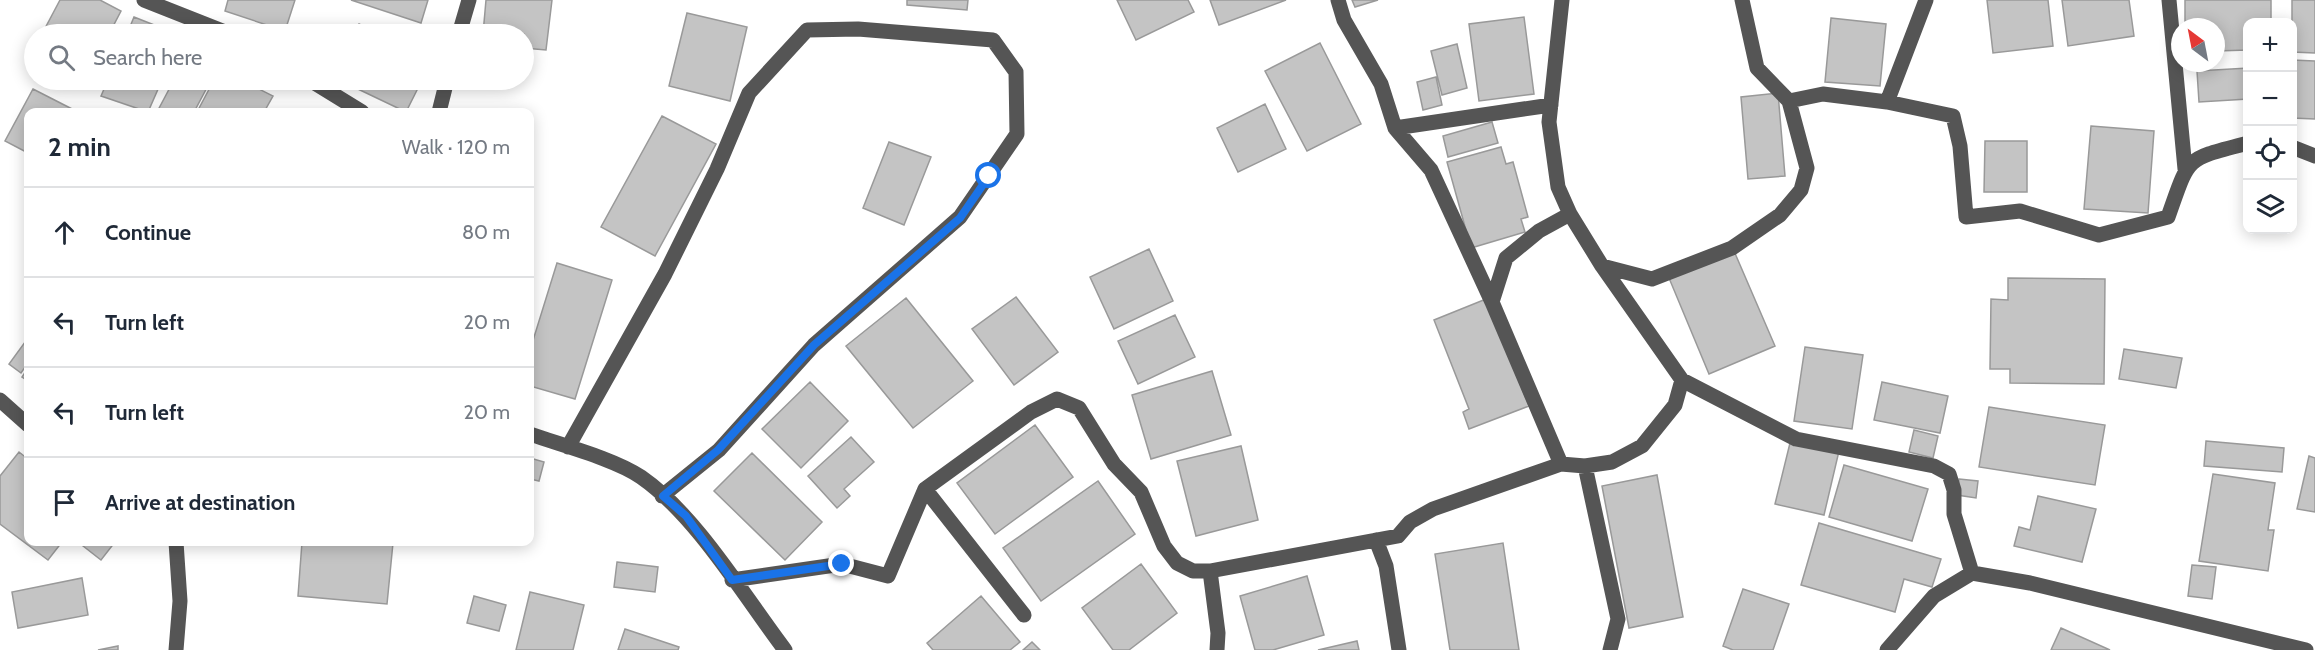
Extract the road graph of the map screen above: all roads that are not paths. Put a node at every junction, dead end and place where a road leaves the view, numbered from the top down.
1 (144, 0) edge
2 (469, 0) edge
3 (1338, 0) edge
4 (1562, 0) edge
5 (1742, 0) edge
6 (1926, 0) edge
7 (2169, 0) edge
8 (205, 24) edge
9 (462, 24) edge
10 (326, 90) edge
11 (444, 90) edge
12 (1789, 101) junction
13 (1887, 102) junction
14 (1551, 105) junction
15 (356, 108) edge
16 (440, 108) edge
17 (1395, 128) junction
18 (2243, 145) edge
19 (2297, 149) edge
20 (2315, 156) edge
21 (2185, 169) junction
22 (1570, 214) junction
23 (1602, 266) junction
24 (1492, 303) junction
25 (1682, 380) junction
26 (0, 400) edge
27 (24, 421) edge
28 (534, 436) edge
29 (568, 447) junction
30 (1561, 464) junction
31 (1585, 466) junction
32 (925, 489) junction
33 (663, 496) junction
34 (1376, 540) junction
35 (176, 546) edge
36 (1210, 571) junction
37 (1972, 573) junction
38 (732, 580) junction
39 (1024, 615) dead end
40 (176, 650) edge
41 (785, 650) edge
42 (1217, 650) edge
43 (1400, 650) edge
44 (1610, 650) edge
45 (1887, 650) edge
46 (2306, 650) edge

1 - 8 street
2 - 9 street
3 - 17 street
4 - 14 street
5 - 12 street
6 - 13 street
7 - 21 street
10 - 15 street
11 - 16 street
12 - 13 street
12 - 23 street
13 - 21 street
14 - 17 street
14 - 22 street
17 - 24 street
18 - 21 street
19 - 20 street
22 - 23 street
22 - 24 street
23 - 25 street
24 - 30 street
25 - 31 street
25 - 37 street
26 - 27 street
28 - 29 street
29 - 33 street
29 - 33 street
30 - 31 street
30 - 34 street
31 - 44 street
32 - 36 street
32 - 38 street
32 - 39 street
33 - 38 street
34 - 36 street
34 - 43 street
35 - 40 street
36 - 42 street
37 - 45 street
37 - 46 street
38 - 41 street

